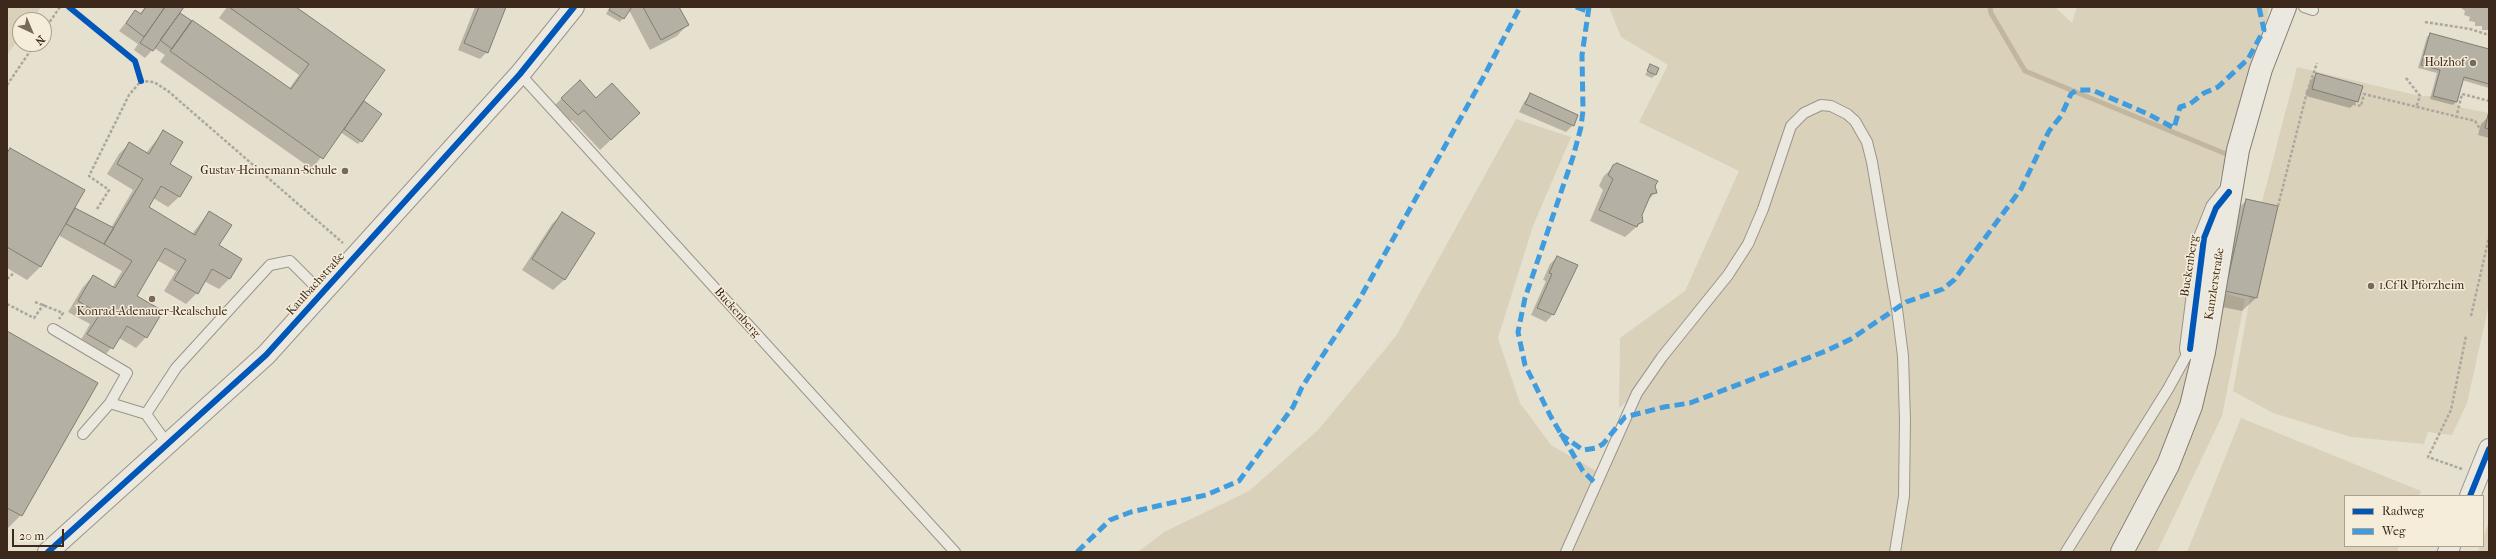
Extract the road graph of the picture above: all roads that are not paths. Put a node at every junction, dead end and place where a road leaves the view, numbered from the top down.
1 (574, 7) edge
2 (2285, 7) edge
3 (520, 74) junction
4 (2229, 192) junction
5 (323, 294) junction
6 (53, 330) dead end
7 (2190, 349) joint
8 (110, 404) junction
9 (146, 414) junction
10 (83, 434) dead end
11 (168, 444) junction
12 (2489, 449) edge
13 (2470, 495) edge
14 (48, 552) edge
15 (954, 552) edge
16 (1566, 552) edge
17 (1895, 552) edge
18 (2066, 552) edge
19 (2122, 552) edge

1 - 3 street, Kaulbachstraße
2 - 4 main road, Kanzlerstraße
3 - 5 street, Kaulbachstraße
3 - 15 lane, Buckenberg
4 - 7 street, Buckenberg
4 - 19 main road, Kanzlerstraße
5 - 9 lane
5 - 11 street, Kaulbachstraße
6 - 8 lane
7 - 18 lane
8 - 9 lane
8 - 10 lane
9 - 11 lane
11 - 14 street, Kaulbachstraße
12 - 13 street
16 - 17 lane

